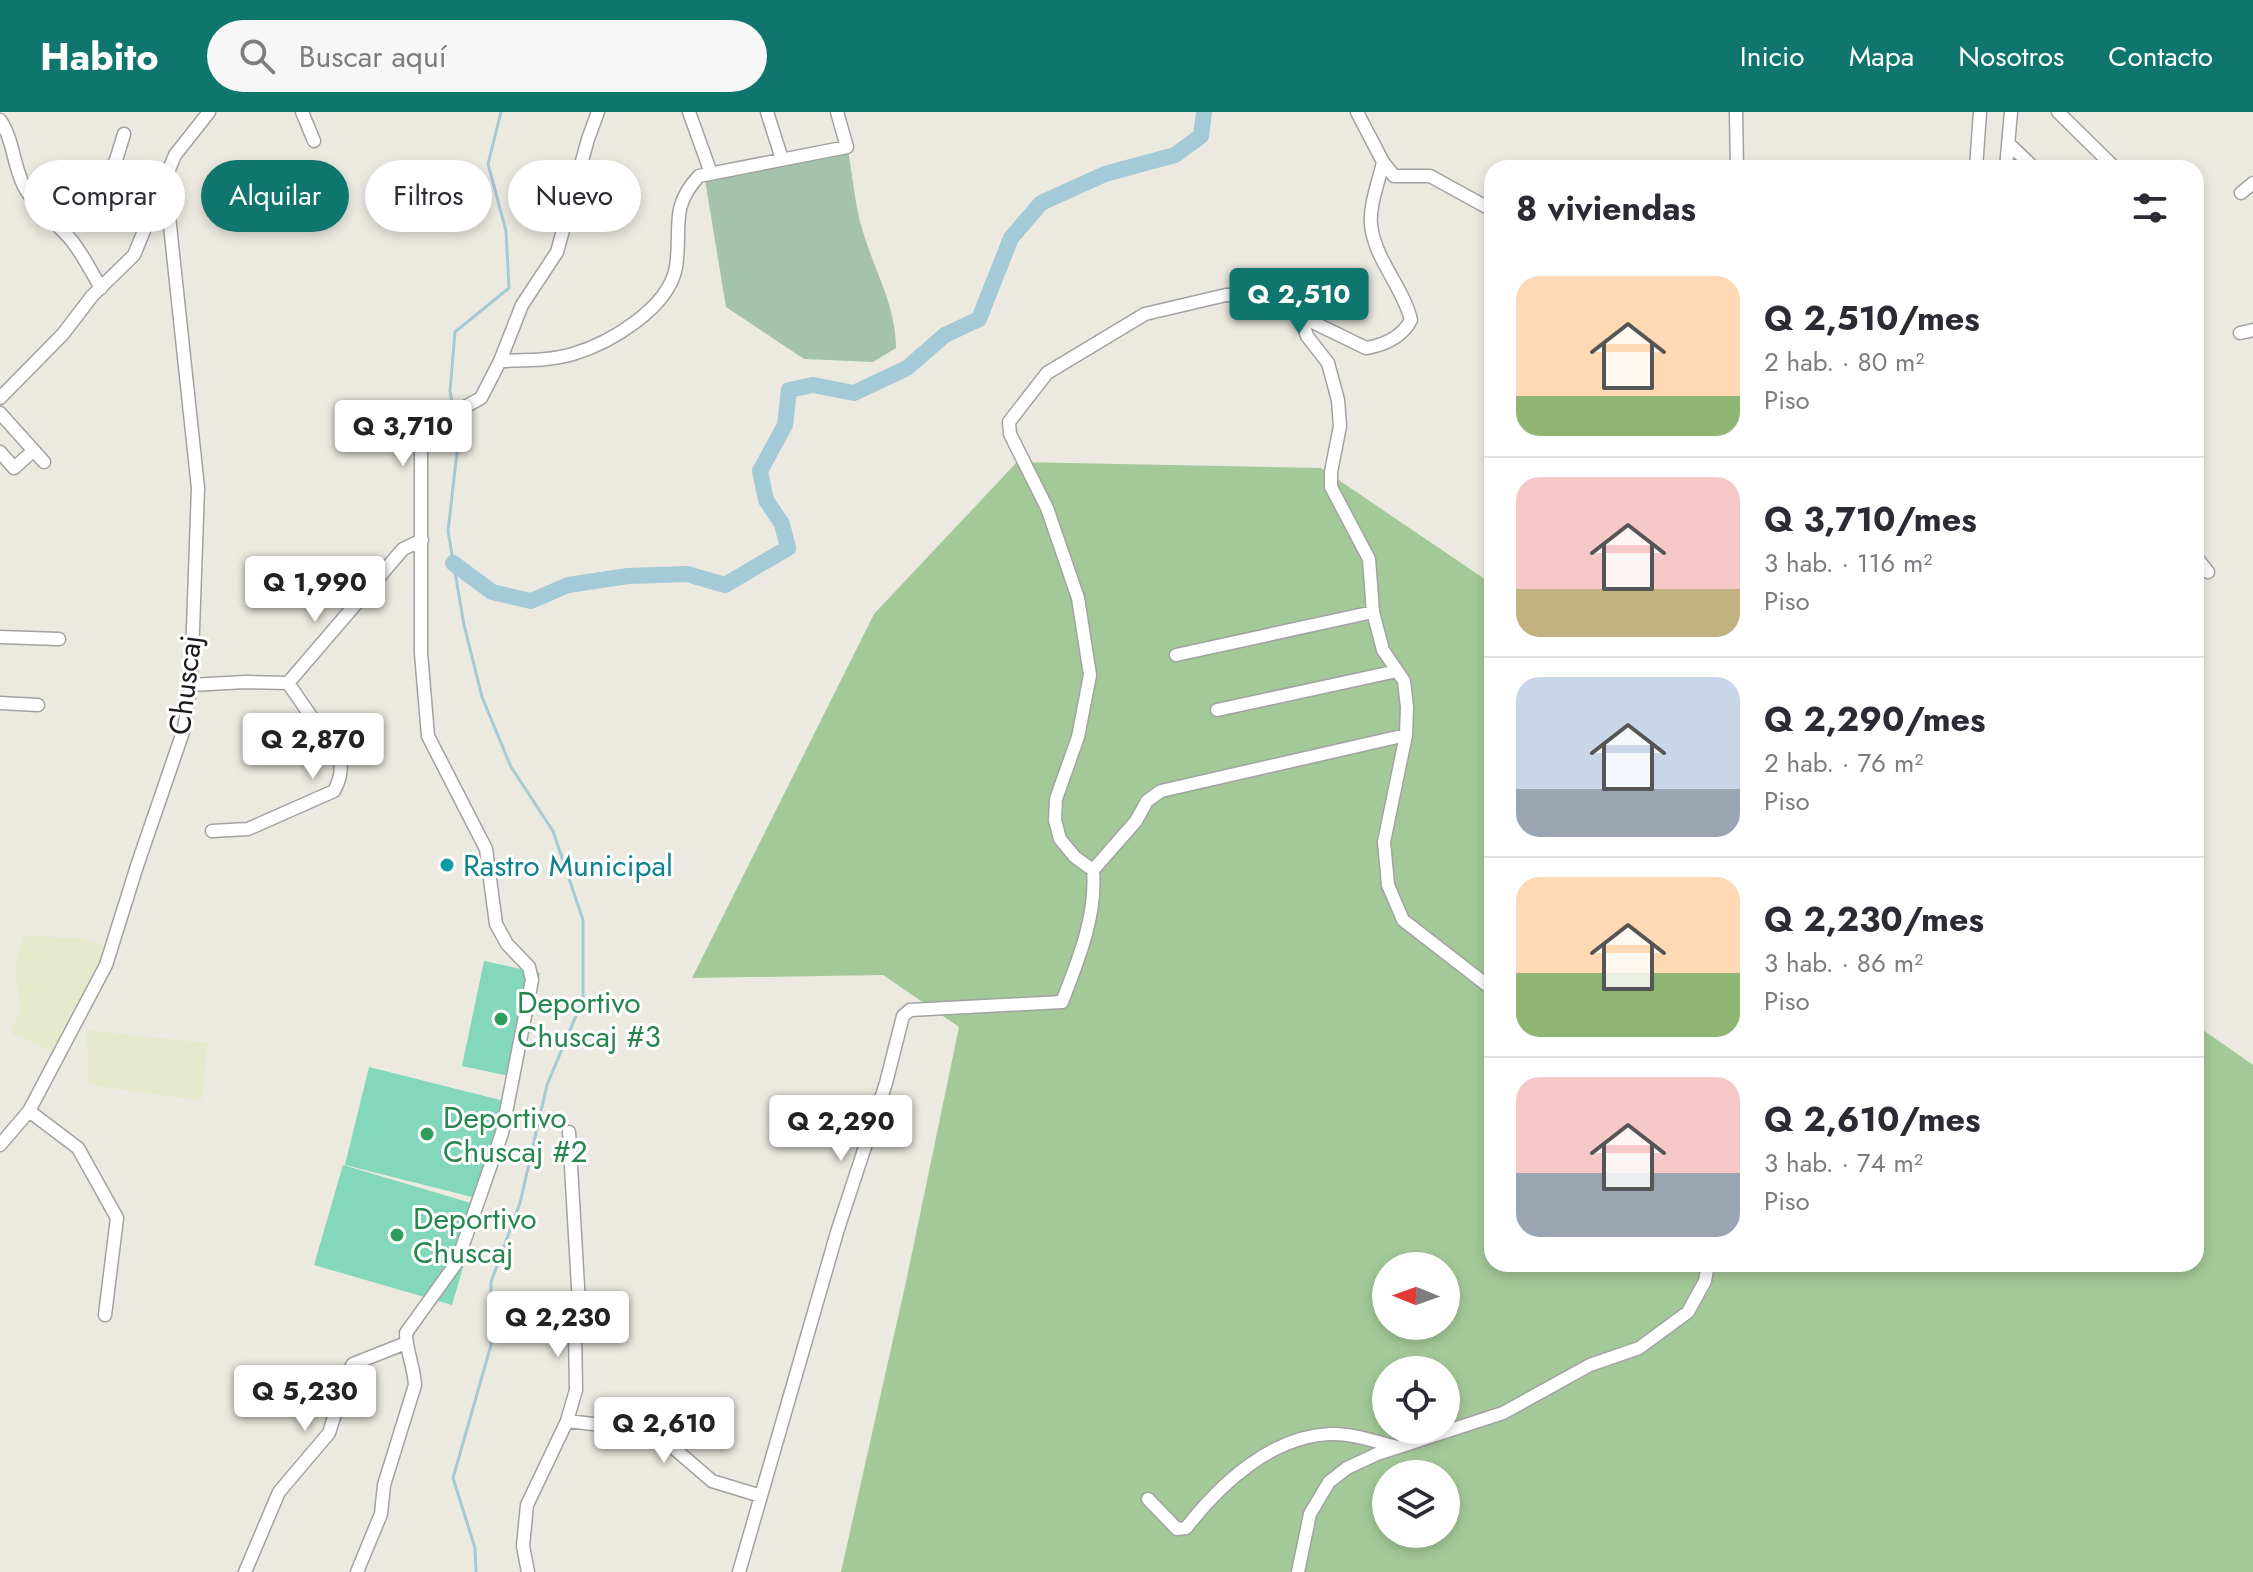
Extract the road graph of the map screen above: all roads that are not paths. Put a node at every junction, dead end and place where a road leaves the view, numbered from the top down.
1 (209, 112) edge
2 (302, 112) edge
3 (598, 112) edge
4 (689, 112) edge
5 (767, 112) edge
6 (837, 112) edge
7 (1357, 112) edge
8 (1736, 112) edge
9 (1980, 112) edge
10 (2011, 112) edge
11 (2058, 112) edge
12 (0, 120) edge
13 (124, 134) dead end
14 (314, 141) dead end
15 (2008, 143) junction
16 (782, 159) junction
17 (116, 160) edge
18 (173, 160) edge
19 (1737, 160) edge
20 (1977, 160) edge
21 (2007, 160) edge
22 (2026, 160) edge
23 (2107, 160) edge
24 (1383, 162) junction
25 (711, 173) junction
26 (2253, 183) edge
27 (24, 187) edge
28 (2241, 193) dead end
29 (1484, 206) edge
30 (64, 232) edge
31 (144, 232) edge
32 (171, 232) edge
33 (101, 288) junction
34 (1305, 319) junction
35 (500, 361) junction
36 (0, 398) edge
37 (0, 413) edge
38 (33, 451) junction
39 (0, 452) edge
40 (44, 462) dead end
41 (422, 540) junction
42 (2204, 567) edge
43 (2208, 572) dead end
44 (1373, 612) junction
45 (0, 637) edge
46 (59, 639) dead end
47 (1176, 655) dead end
48 (1397, 671) junction
49 (288, 683) junction
50 (191, 685) junction
51 (0, 703) edge
52 (38, 705) dead end
53 (1217, 710) dead end
54 (1406, 735) junction
55 (212, 831) dead end
56 (1093, 870) junction
57 (1484, 983) edge
58 (29, 1111) junction
59 (569, 1132) dead end
60 (0, 1145) edge
61 (1707, 1272) edge
62 (105, 1315) dead end
63 (406, 1343) junction
64 (567, 1421) junction
65 (1402, 1447) junction
66 (761, 1496) junction
67 (1148, 1499) dead end
68 (245, 1572) edge
69 (357, 1572) edge
70 (528, 1572) edge
71 (739, 1572) edge
72 (1298, 1572) edge

1 - 18 street
2 - 14 street
3 - 35 street
4 - 25 street
5 - 16 street
6 - 16 street
7 - 24 street
8 - 19 street
9 - 20 street
10 - 15 street
11 - 23 street
12 - 27 street
13 - 17 street
15 - 21 street
15 - 22 street
16 - 25 street
24 - 29 street
24 - 34 street
25 - 35 street
26 - 28 street
30 - 33 street
31 - 33 street
32 - 50 street, Chuscaj
33 - 36 street
34 - 44 street
34 - 56 street
35 - 41 street
37 - 38 street
38 - 39 street
38 - 40 street
41 - 49 street
41 - 63 street
42 - 43 street
44 - 47 street
44 - 48 street
45 - 46 street
48 - 53 street
48 - 54 street
49 - 50 street
49 - 55 street
50 - 58 street, Chuscaj
51 - 52 street
54 - 56 street
54 - 57 street
56 - 66 street
58 - 60 street, Chuscaj
58 - 62 street
59 - 64 street
61 - 65 street
63 - 68 street
63 - 69 street
64 - 66 street
64 - 70 street
65 - 67 street
65 - 72 street
66 - 71 street

